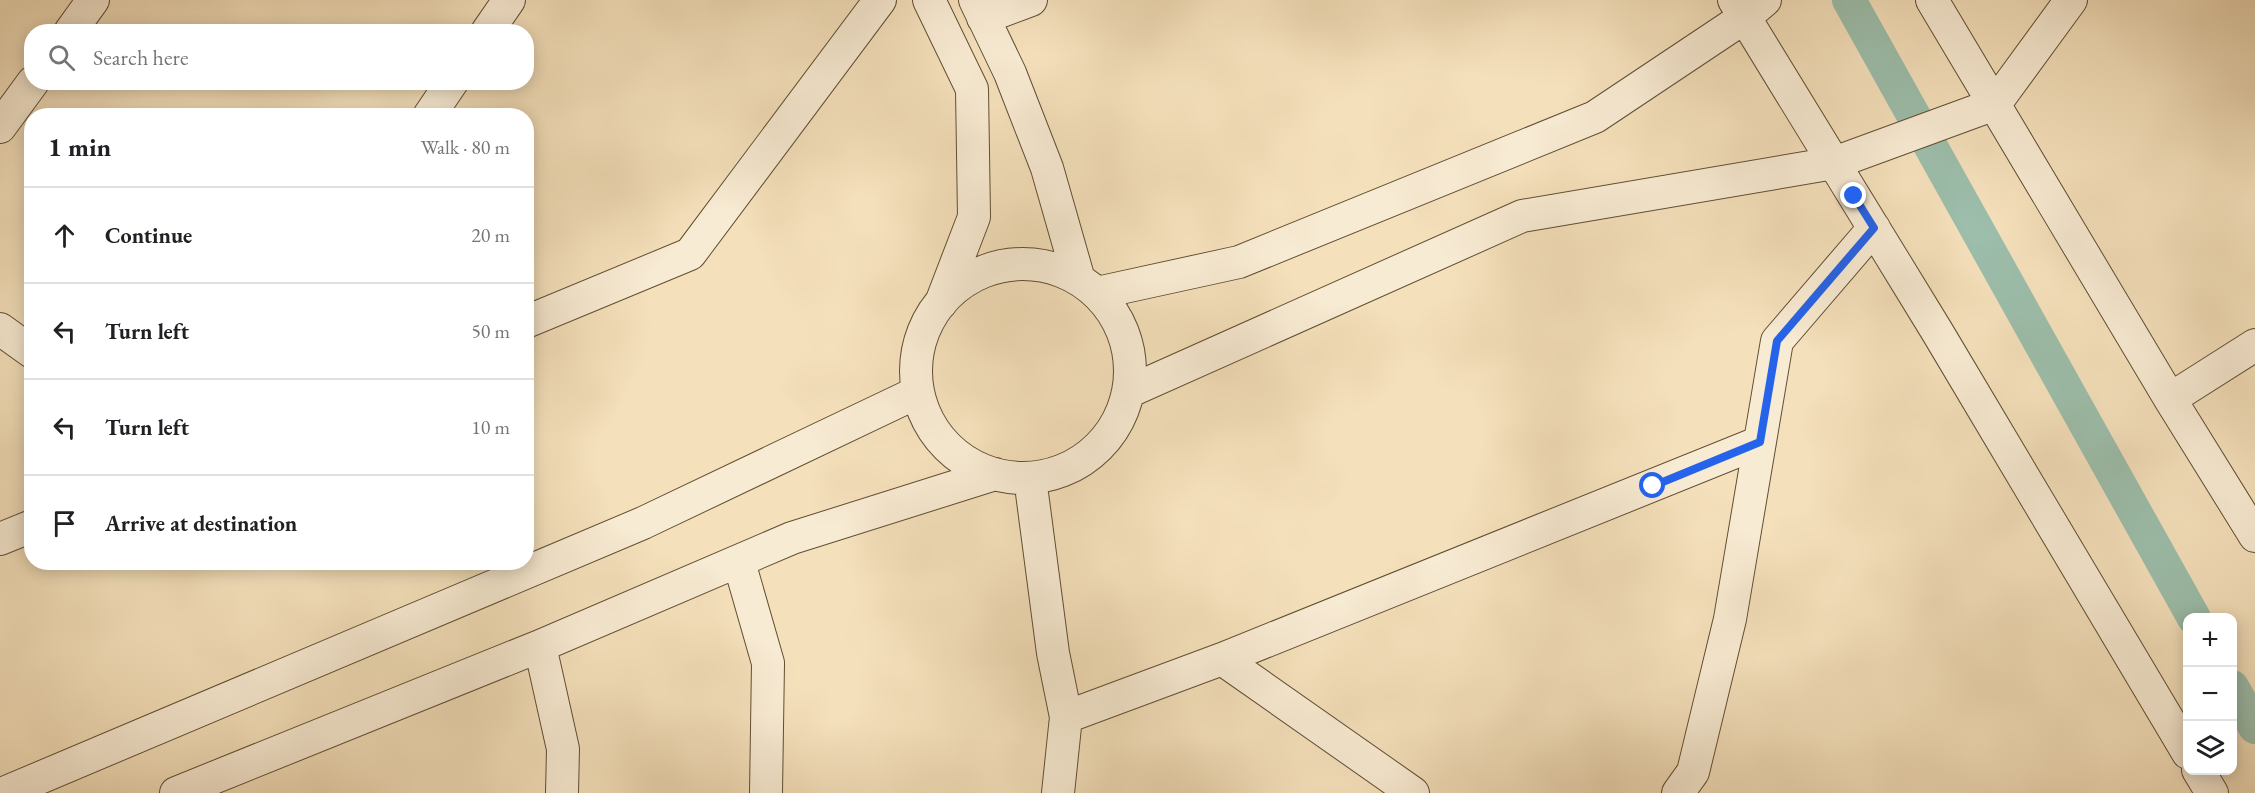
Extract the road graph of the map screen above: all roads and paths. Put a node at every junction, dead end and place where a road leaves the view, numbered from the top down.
1 (93, 0) edge
2 (509, 0) edge
3 (880, 0) edge
4 (929, 0) edge
5 (1030, 0) edge
6 (1932, 0) edge
7 (2071, 0) edge
8 (1748, 6) edge
9 (979, 9) edge
10 (76, 24) edge
11 (492, 24) edge
12 (27, 90) edge
13 (447, 90) edge
14 (1995, 104) junction
15 (434, 108) edge
16 (0, 127) edge
17 (1834, 163) junction
18 (1874, 228) junction
19 (1088, 287) junction
20 (941, 303) junction
21 (534, 319) edge
22 (0, 329) edge
23 (2255, 345) edge
24 (24, 346) edge
25 (918, 392) junction
26 (1128, 392) junction
27 (2170, 399) junction
28 (1760, 442) junction
29 (995, 474) junction
30 (1030, 478) junction
31 (24, 529) edge
32 (2255, 536) edge
33 (0, 539) edge
34 (739, 562) junction
35 (534, 569) edge
36 (532, 570) edge
37 (540, 646) junction
38 (1222, 659) junction
39 (1066, 717) junction
40 (2183, 746) edge
41 (2201, 775) edge
42 (4, 793) edge
43 (176, 793) edge
44 (562, 793) edge
45 (766, 793) edge
46 (1058, 793) edge
47 (1413, 793) edge
48 (1678, 793) edge
49 (2212, 793) edge

1 - 10 street
2 - 11 street
3 - 21 street
4 - 20 street
5 - 9 street
6 - 14 street
7 - 14 street
8 - 17 street
8 - 19 street
9 - 19 street
12 - 16 street
13 - 15 street
14 - 17 street
14 - 27 street
17 - 18 street
17 - 26 street
18 - 28 street
18 - 40 street
19 - 20 street
19 - 26 street
20 - 25 street
22 - 24 street
23 - 27 street
25 - 29 street
25 - 35 street
26 - 30 street
27 - 32 street
28 - 38 street
28 - 48 street
29 - 30 street
29 - 34 street
30 - 39 street
31 - 33 street
34 - 37 street
34 - 45 street
36 - 42 street
37 - 43 street
37 - 44 street
38 - 39 street
38 - 47 street
39 - 46 street
41 - 49 street

